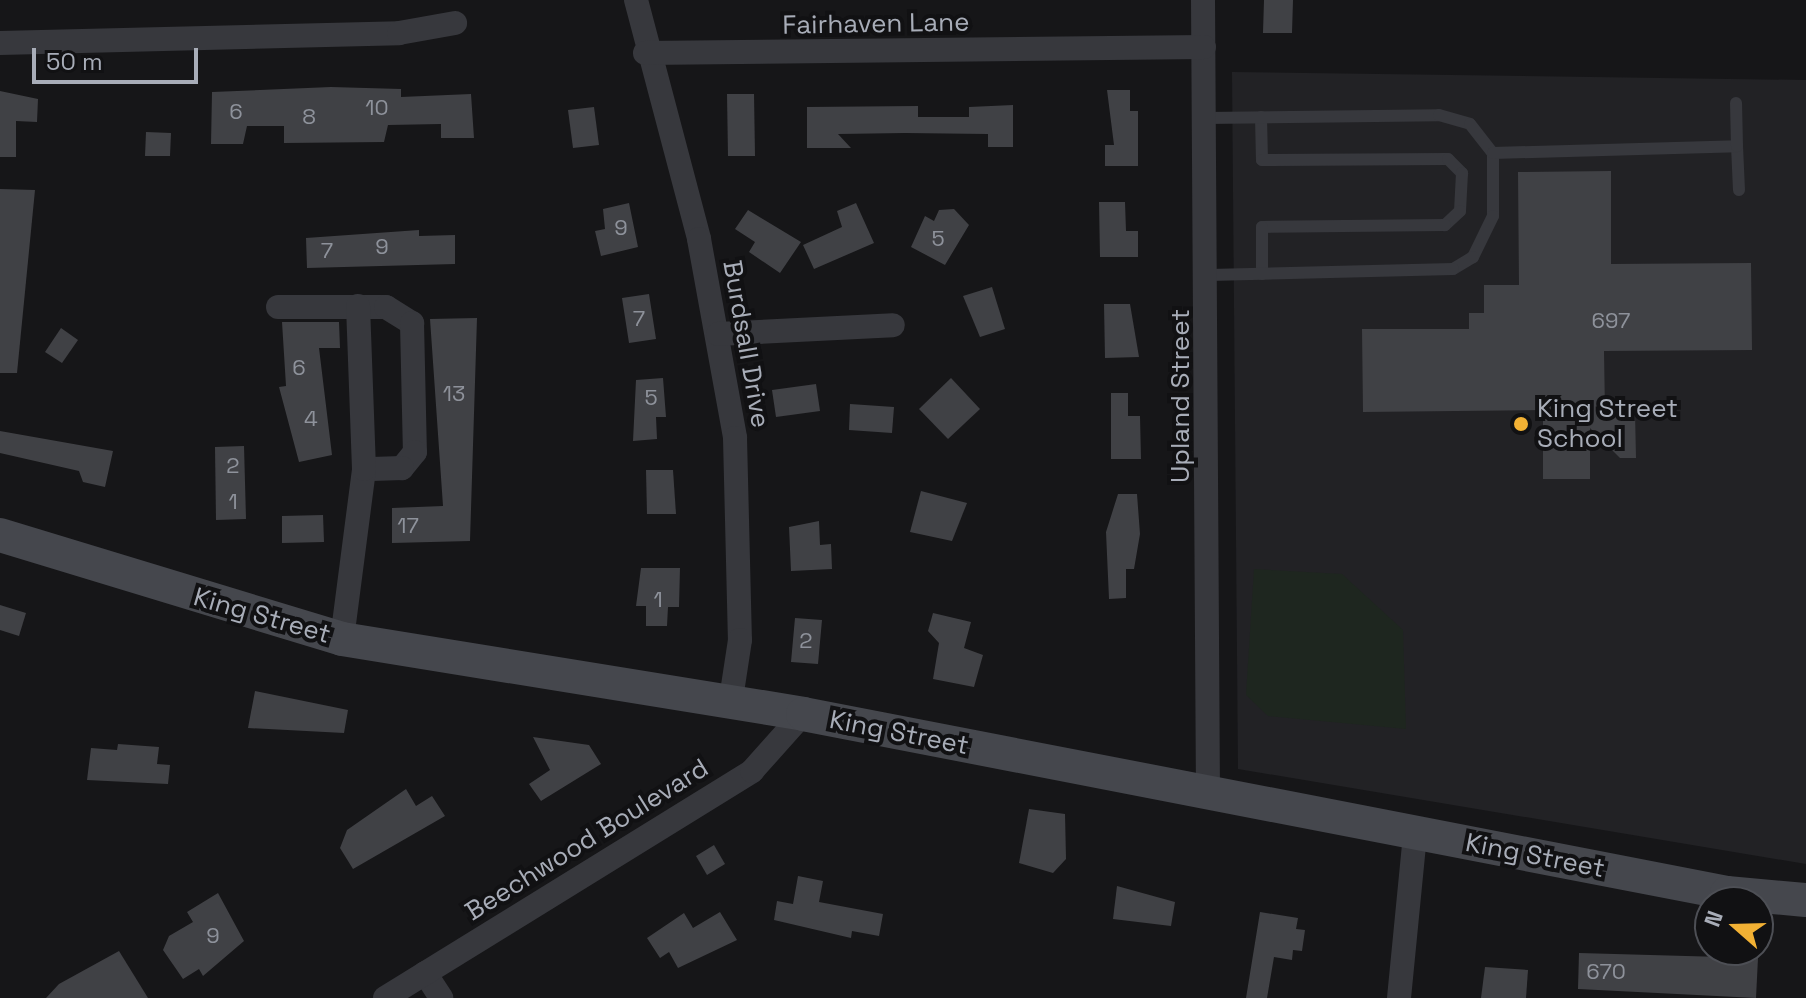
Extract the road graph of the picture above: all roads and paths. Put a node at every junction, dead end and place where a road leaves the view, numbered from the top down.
1 (636, 0) edge
2 (1203, 0) edge
3 (455, 23) dead end
4 (0, 43) edge
5 (1204, 47) junction
6 (645, 53) junction
7 (1736, 103) dead end
8 (1261, 117) junction
9 (1205, 118) junction
10 (1737, 146) junction
11 (1493, 153) junction
12 (1739, 190) dead end
13 (1262, 274) junction
14 (1209, 275) junction
15 (358, 306) junction
16 (278, 307) dead end
17 (893, 325) dead end
18 (718, 334) junction
19 (364, 469) junction
20 (0, 535) edge
21 (342, 639) junction
22 (730, 705) junction
23 (803, 714) junction
24 (1208, 793) junction
25 (1415, 834) junction
26 (1806, 900) edge
27 (425, 973) junction
28 (385, 998) edge
29 (441, 998) edge
30 (1399, 998) edge

1 - 6 street, Burdsall Drive
2 - 5 street, Upland Street
3 - 4 street
5 - 6 street, Fairhaven Lane
5 - 9 street, Upland Street
6 - 18 street, Burdsall Drive
7 - 10 lane
8 - 9 lane
8 - 11 lane
8 - 13 lane
9 - 14 street, Upland Street
10 - 11 lane
10 - 12 lane
11 - 13 lane
13 - 14 lane
14 - 24 street, Upland Street
15 - 16 street
15 - 19 street
15 - 19 street
17 - 18 street
18 - 22 street, Burdsall Drive
19 - 21 street
20 - 21 main road, King Street
21 - 22 main road, King Street
22 - 23 main road, King Street
23 - 24 main road, King Street
23 - 27 street, Beechwood Boulevard
24 - 25 main road, King Street
25 - 26 main road, King Street
25 - 30 street
27 - 28 street, Beechwood Boulevard
27 - 29 street

